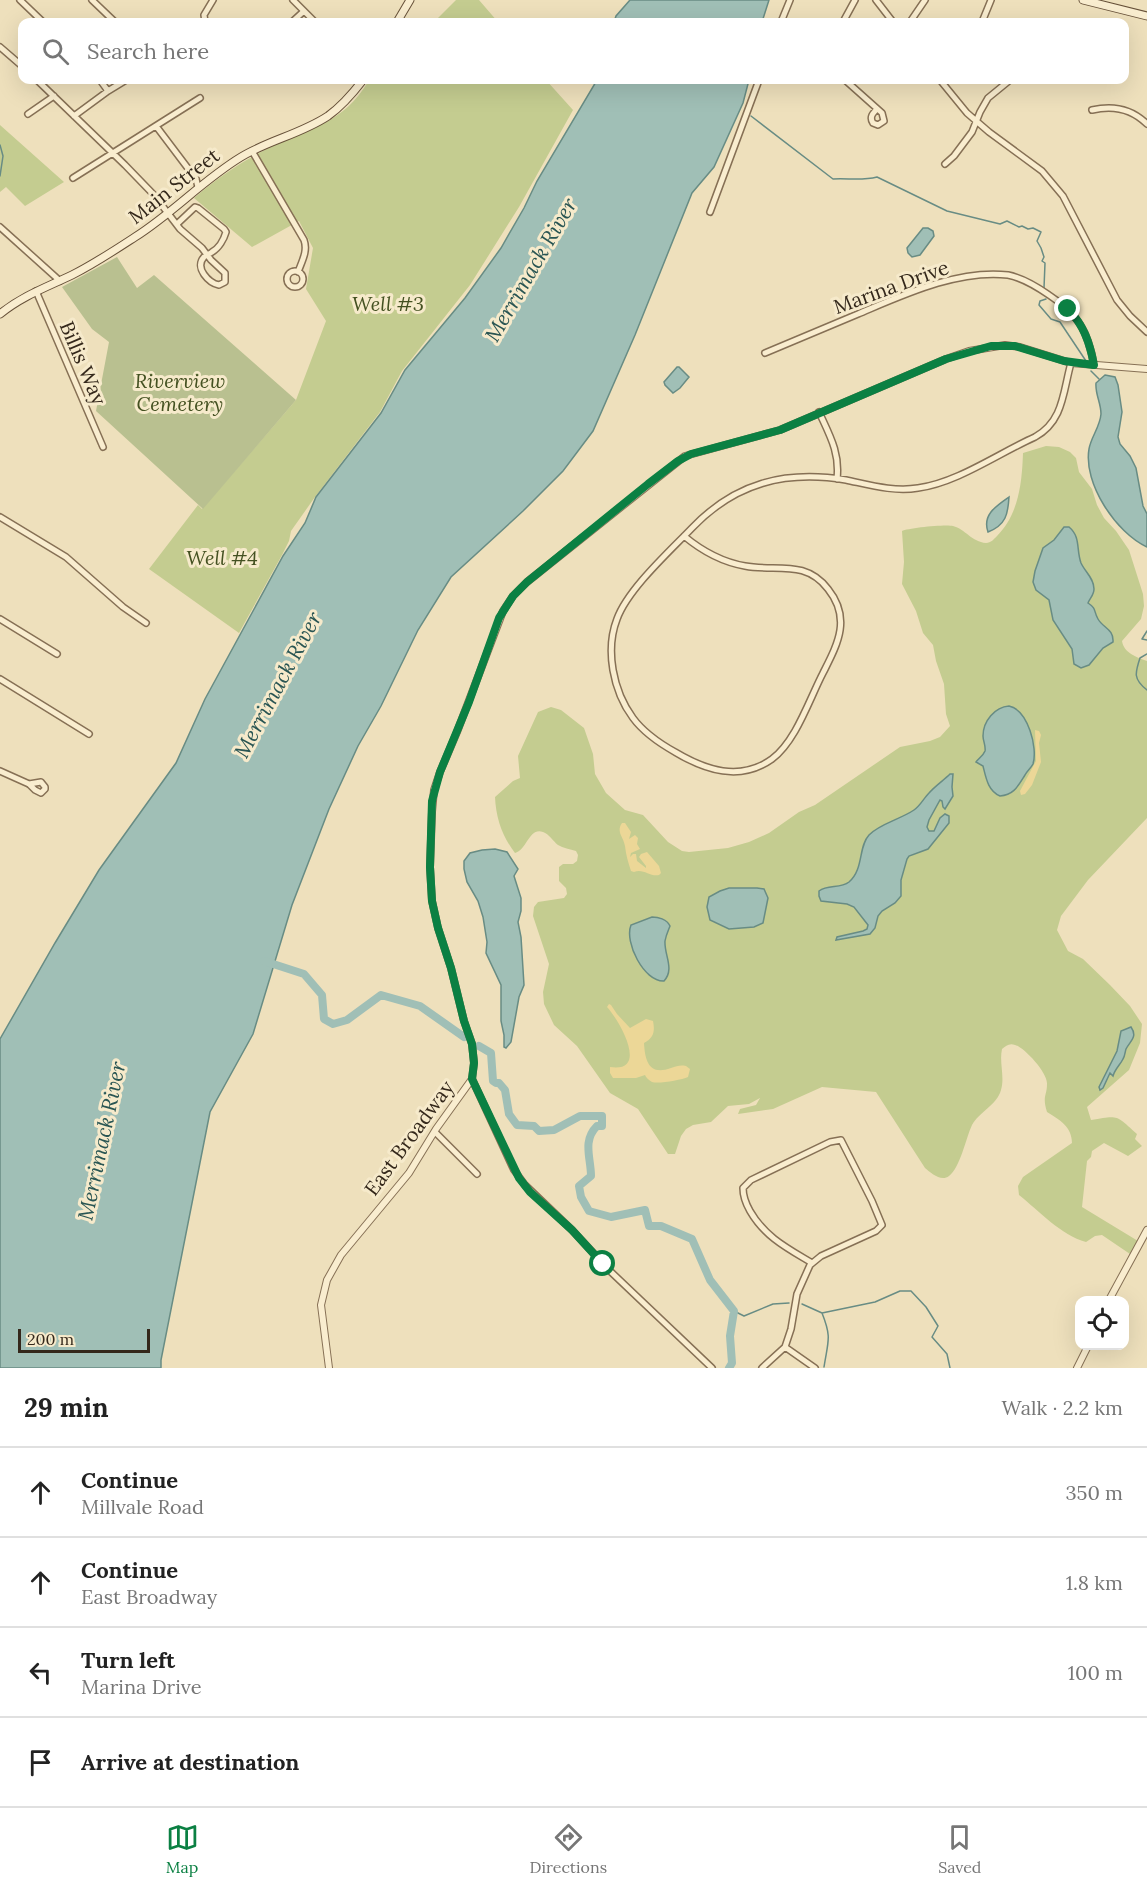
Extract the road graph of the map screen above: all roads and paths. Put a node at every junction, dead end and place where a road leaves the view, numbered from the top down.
1 (20, 0) edge
2 (92, 0) edge
3 (213, 0) edge
4 (293, 0) edge
5 (410, 0) edge
6 (789, 0) edge
7 (855, 0) edge
8 (876, 0) edge
9 (925, 0) edge
10 (991, 0) edge
11 (1087, 1) edge
12 (304, 11) junction
13 (1147, 16) edge
14 (39, 18) edge
15 (111, 18) edge
16 (204, 18) edge
17 (296, 18) edge
18 (311, 18) edge
19 (399, 18) edge
20 (782, 18) edge
21 (845, 18) edge
22 (891, 18) edge
23 (913, 18) edge
24 (984, 18) edge
25 (0, 47) edge
26 (18, 63) edge
27 (41, 84) edge
28 (103, 84) edge
29 (119, 84) edge
30 (359, 84) edge
31 (758, 84) edge
32 (849, 84) edge
33 (944, 84) edge
34 (1005, 84) edge
35 (108, 91) junction
36 (54, 96) junction
37 (200, 98) dead end
38 (877, 109) dead end
39 (1092, 110) dead end
40 (28, 114) dead end
41 (74, 116) junction
42 (976, 121) junction
43 (1147, 123) edge
44 (156, 126) junction
45 (252, 150) junction
46 (113, 153) junction
47 (945, 164) dead end
48 (73, 178) dead end
49 (198, 187) junction
50 (710, 212) dead end
51 (169, 213) junction
52 (177, 224) junction
53 (0, 227) edge
54 (207, 255) junction
55 (298, 272) dead end
56 (60, 281) junction
57 (36, 291) junction
58 (0, 314) edge
59 (1147, 332) edge
60 (765, 353) dead end
61 (1071, 363) junction
62 (1094, 365) junction
63 (1147, 370) edge
64 (819, 412) junction
65 (103, 447) dead end
66 (837, 479) junction
67 (0, 517) edge
68 (684, 536) junction
69 (0, 620) edge
70 (146, 623) dead end
71 (57, 654) dead end
72 (0, 679) edge
73 (89, 734) dead end
74 (0, 771) edge
75 (28, 784) dead end
76 (472, 1079) junction
77 (435, 1132) junction
78 (477, 1174) dead end
79 (1147, 1230) edge
80 (812, 1263) junction
81 (1111, 1296) edge
82 (785, 1347) junction
83 (1086, 1350) edge
84 (329, 1368) edge
85 (712, 1368) edge
86 (762, 1368) edge
87 (815, 1368) edge
88 (1077, 1368) edge

1 - 14 street
2 - 15 street
3 - 16 street
4 - 12 street
5 - 19 main road
6 - 20 street
7 - 21 street
8 - 22 street
9 - 23 street
10 - 24 street
11 - 13 main road
12 - 17 street
12 - 18 street
25 - 26 street
27 - 36 street
28 - 35 street
29 - 35 street
30 - 45 main road, Main Street
31 - 50 street
32 - 38 street
33 - 42 street
34 - 42 street
35 - 41 street
36 - 40 street
36 - 41 street
37 - 44 street
39 - 43 street
41 - 46 street
42 - 47 street
42 - 59 street
44 - 46 street
44 - 49 street
45 - 49 main road, Main Street
45 - 55 street
46 - 48 street
46 - 51 street
49 - 51 main road, Main Street
51 - 52 street
51 - 56 main road, Main Street
52 - 54 street
52 - 54 street
53 - 56 street
54 - 54 street
56 - 57 main road, Main Street
57 - 58 main road, Main Street
57 - 65 street, Billis Way
60 - 62 street, Marina Drive
61 - 62 street, East Broadway
61 - 64 street, East Broadway
61 - 66 street
62 - 63 street, East Broadway
64 - 66 street
64 - 76 street, East Broadway
66 - 68 street
67 - 70 street
68 - 68 street
69 - 71 street
72 - 73 street
74 - 75 street
76 - 77 street, East Broadway
76 - 85 street
77 - 78 street
77 - 84 street, East Broadway
79 - 81 street
80 - 80 street
80 - 82 street
82 - 86 street
82 - 87 street
83 - 88 street

